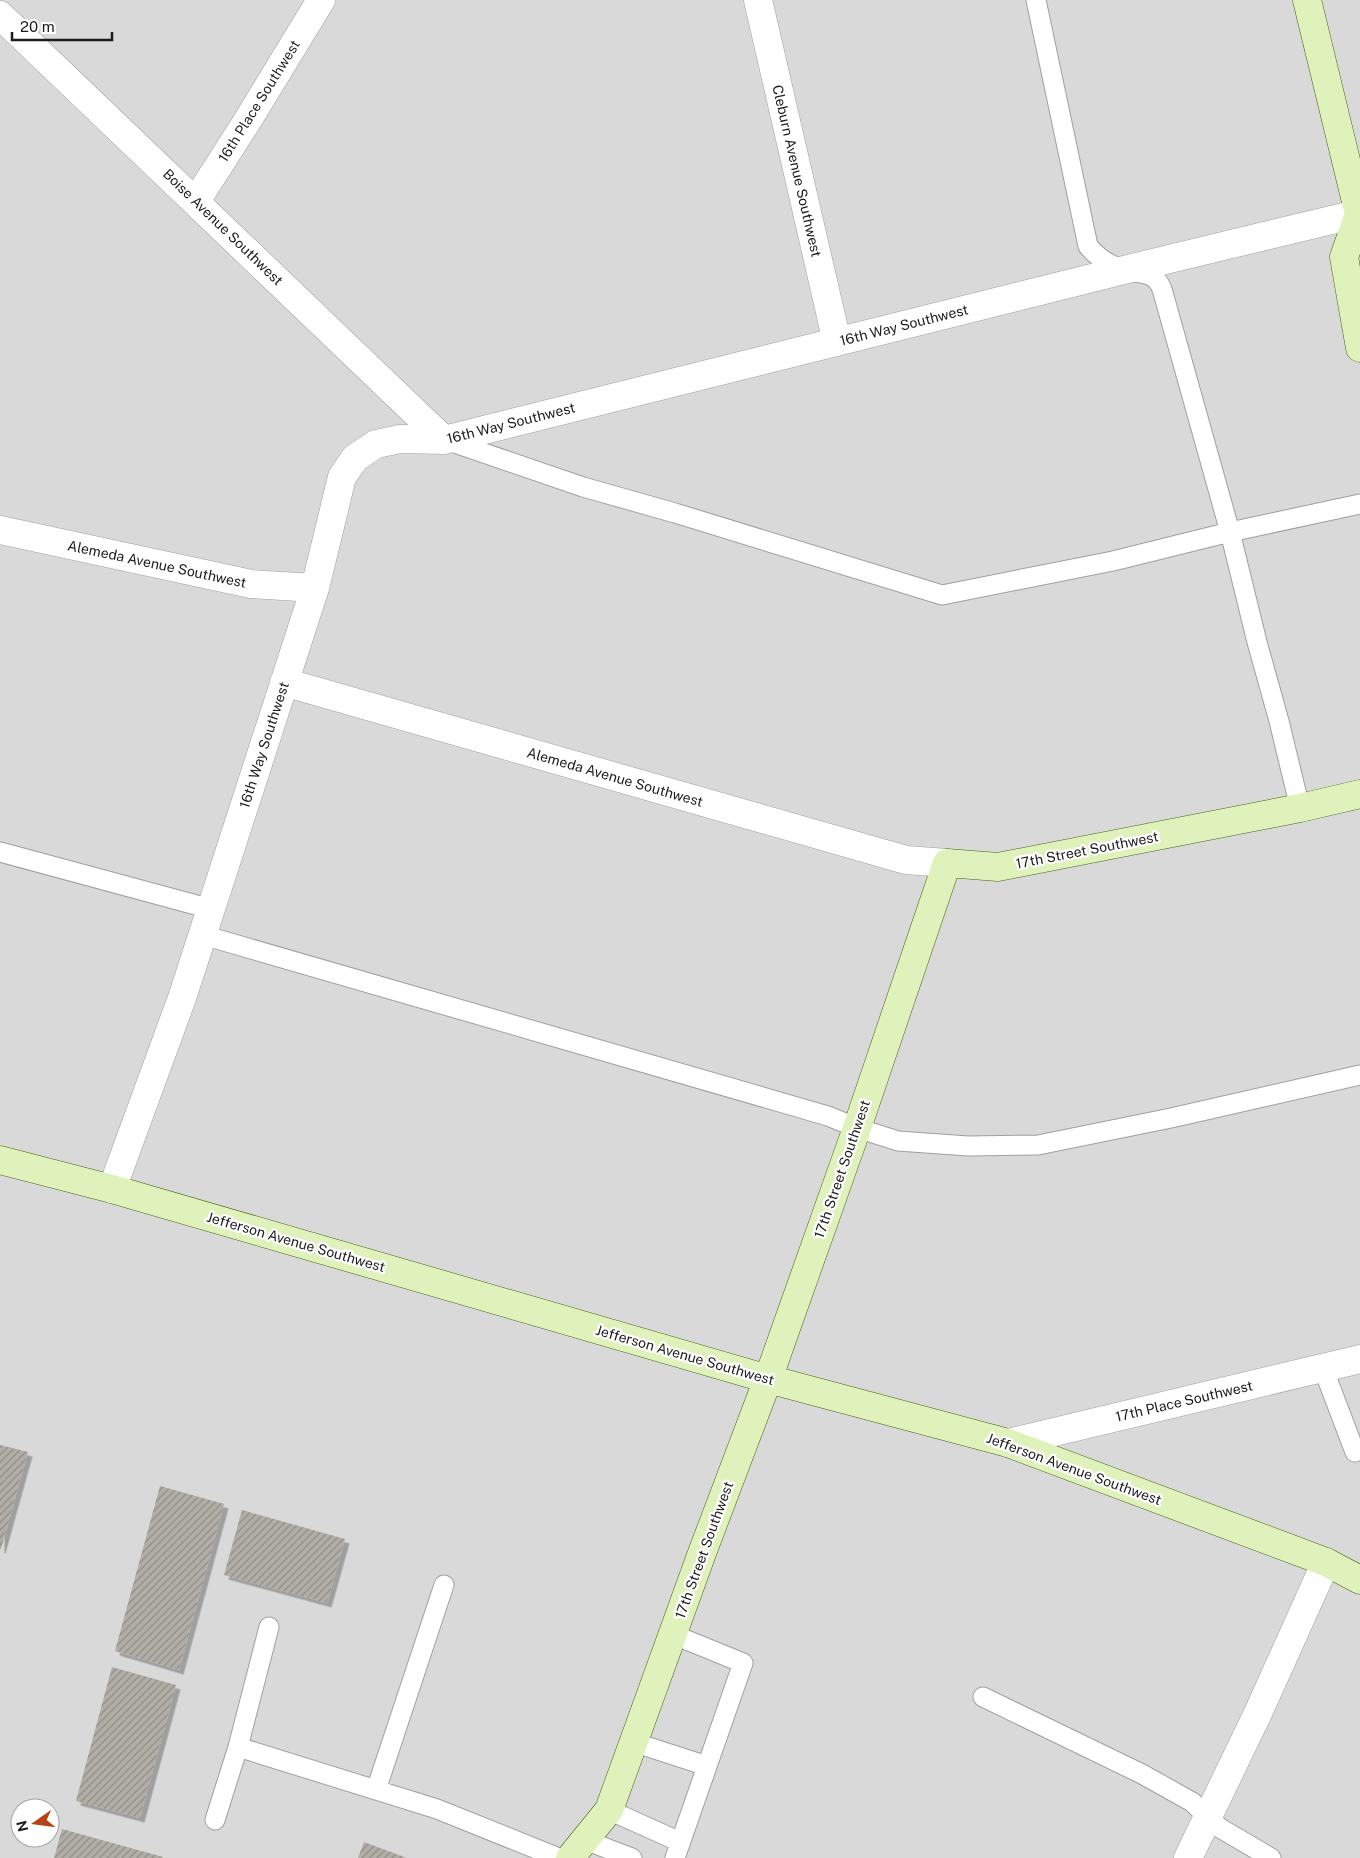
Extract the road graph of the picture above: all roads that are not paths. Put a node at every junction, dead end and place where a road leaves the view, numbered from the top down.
1 (322, 0) edge
2 (758, 0) edge
3 (1036, 0) edge
4 (1307, 0) edge
5 (0, 15) edge
6 (196, 201) junction
7 (1360, 214) edge
8 (1124, 270) junction
9 (837, 342) junction
10 (1360, 348) edge
11 (444, 440) junction
12 (1360, 504) edge
13 (0, 530) edge
14 (1230, 532) junction
15 (315, 588) junction
16 (284, 682) junction
17 (1360, 794) edge
18 (1300, 808) junction
19 (0, 852) edge
20 (947, 863) junction
21 (211, 909) junction
22 (203, 935) junction
23 (1360, 1075) edge
24 (857, 1128) junction
25 (0, 1160) edge
26 (112, 1189) junction
27 (1360, 1359) edge
28 (1322, 1368) junction
29 (768, 1379) junction
30 (1008, 1443) junction
31 (1358, 1453) edge
32 (1326, 1562) junction
33 (1360, 1580) edge
34 (444, 1585) dead end
35 (269, 1627) dead end
36 (672, 1634) junction
37 (983, 1697) dead end
38 (633, 1742) junction
39 (238, 1747) junction
40 (707, 1766) junction
41 (376, 1790) junction
42 (608, 1810) junction
43 (1208, 1817) junction
44 (215, 1820) dead end
45 (578, 1849) edge
46 (677, 1850) edge
47 (559, 1858) edge
48 (632, 1858) edge
49 (1188, 1858) edge
50 (1271, 1858) edge

1 - 6 street, 16th Place Southwest
2 - 9 street, Cleburn Avenue Southwest
3 - 8 lane
4 - 7 street
5 - 6 street, Boise Avenue Southwest
6 - 11 street, Boise Avenue Southwest
7 - 8 street, 16th Way Southwest
7 - 10 street
8 - 9 street, 16th Way Southwest
8 - 14 lane
9 - 11 street, 16th Way Southwest
11 - 14 lane
11 - 15 street, 16th Way Southwest
12 - 14 lane
13 - 15 street, Alemeda Avenue Southwest
14 - 18 lane
15 - 16 street, 16th Way Southwest
16 - 20 street, Alemeda Avenue Southwest
16 - 21 street, 16th Way Southwest
17 - 18 street, 17th Street Southwest
18 - 20 street, 17th Street Southwest
19 - 21 lane
20 - 24 street, 17th Street Southwest
21 - 22 street, 16th Way Southwest
22 - 24 lane
22 - 26 street, 16th Way Southwest
23 - 24 lane
24 - 29 street, 17th Street Southwest
25 - 26 street, Jefferson Avenue Southwest
26 - 29 street, Jefferson Avenue Southwest
27 - 28 street, 17th Place Southwest
28 - 30 street, 17th Place Southwest
28 - 31 lane
29 - 30 street, Jefferson Avenue Southwest
29 - 36 street, 17th Street Southwest
30 - 32 street, Jefferson Avenue Southwest
32 - 33 street, Jefferson Avenue Southwest
32 - 43 street
34 - 41 lane
35 - 39 lane
36 - 38 street, 17th Street Southwest
36 - 40 lane
37 - 43 lane
38 - 40 lane
38 - 42 street, 17th Street Southwest
39 - 41 lane
39 - 44 lane
40 - 46 lane
41 - 47 lane
42 - 45 street, 17th Street Southwest
42 - 46 lane
43 - 49 street
43 - 50 lane
45 - 48 lane

